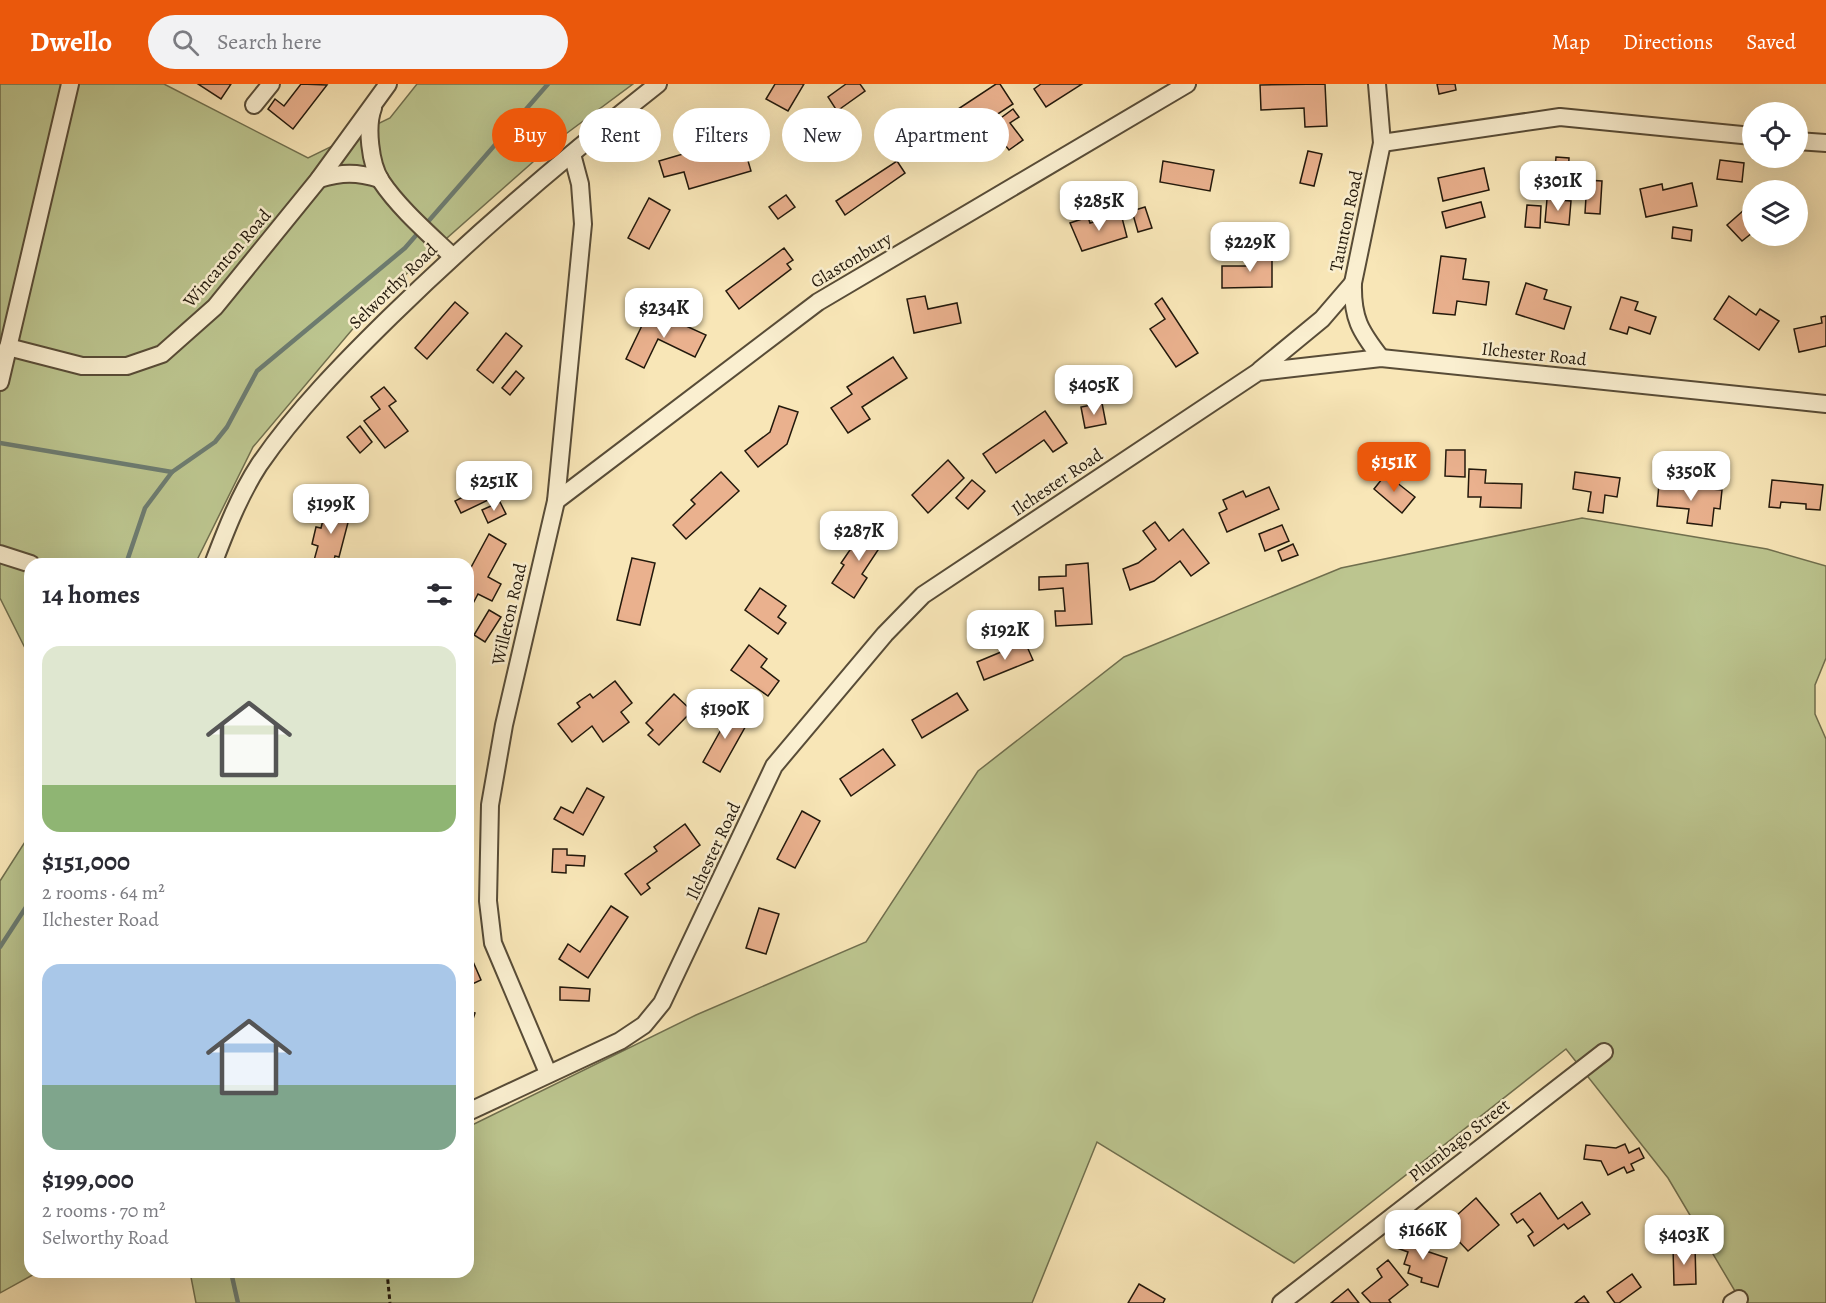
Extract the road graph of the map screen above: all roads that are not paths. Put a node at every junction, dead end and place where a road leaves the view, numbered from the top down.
1 (70, 84) edge
2 (270, 84) edge
3 (388, 84) edge
4 (658, 84) edge
5 (1187, 84) edge
6 (1377, 84) edge
7 (375, 101) junction
8 (254, 105) dead end
9 (1742, 135) edge
10 (1808, 142) edge
11 (1382, 143) junction
12 (1826, 143) edge
13 (572, 154) junction
14 (319, 179) junction
15 (380, 179) junction
16 (452, 256) junction
17 (1353, 283) junction
18 (8, 347) junction
19 (1381, 358) junction
20 (1258, 372) junction
21 (0, 382) edge
22 (1826, 404) edge
23 (556, 501) junction
24 (0, 554) edge
25 (215, 558) edge
26 (24, 562) edge
27 (1604, 1052) dead end
28 (548, 1072) junction
29 (474, 1109) edge
30 (1281, 1303) edge

1 - 18 street
2 - 8 street
3 - 7 street, Wincanton Road
4 - 13 street, Selworthy Road
5 - 23 street, Glastonbury
6 - 11 street, Taunton Road
7 - 14 street, Wincanton Road
7 - 15 street
9 - 11 street
10 - 12 street
11 - 17 street, Taunton Road
13 - 16 street, Selworthy Road
13 - 23 street, Willeton Road
14 - 15 street
14 - 18 street, Wincanton Road
15 - 16 street
16 - 25 street, Selworthy Road
17 - 19 street, Taunton Road
17 - 20 street
18 - 21 street
19 - 20 street, Ilchester Road
19 - 22 street, Ilchester Road
20 - 28 street, Ilchester Road
23 - 28 street, Willeton Road
24 - 26 street
27 - 30 street, Plumbago Street
28 - 29 street

